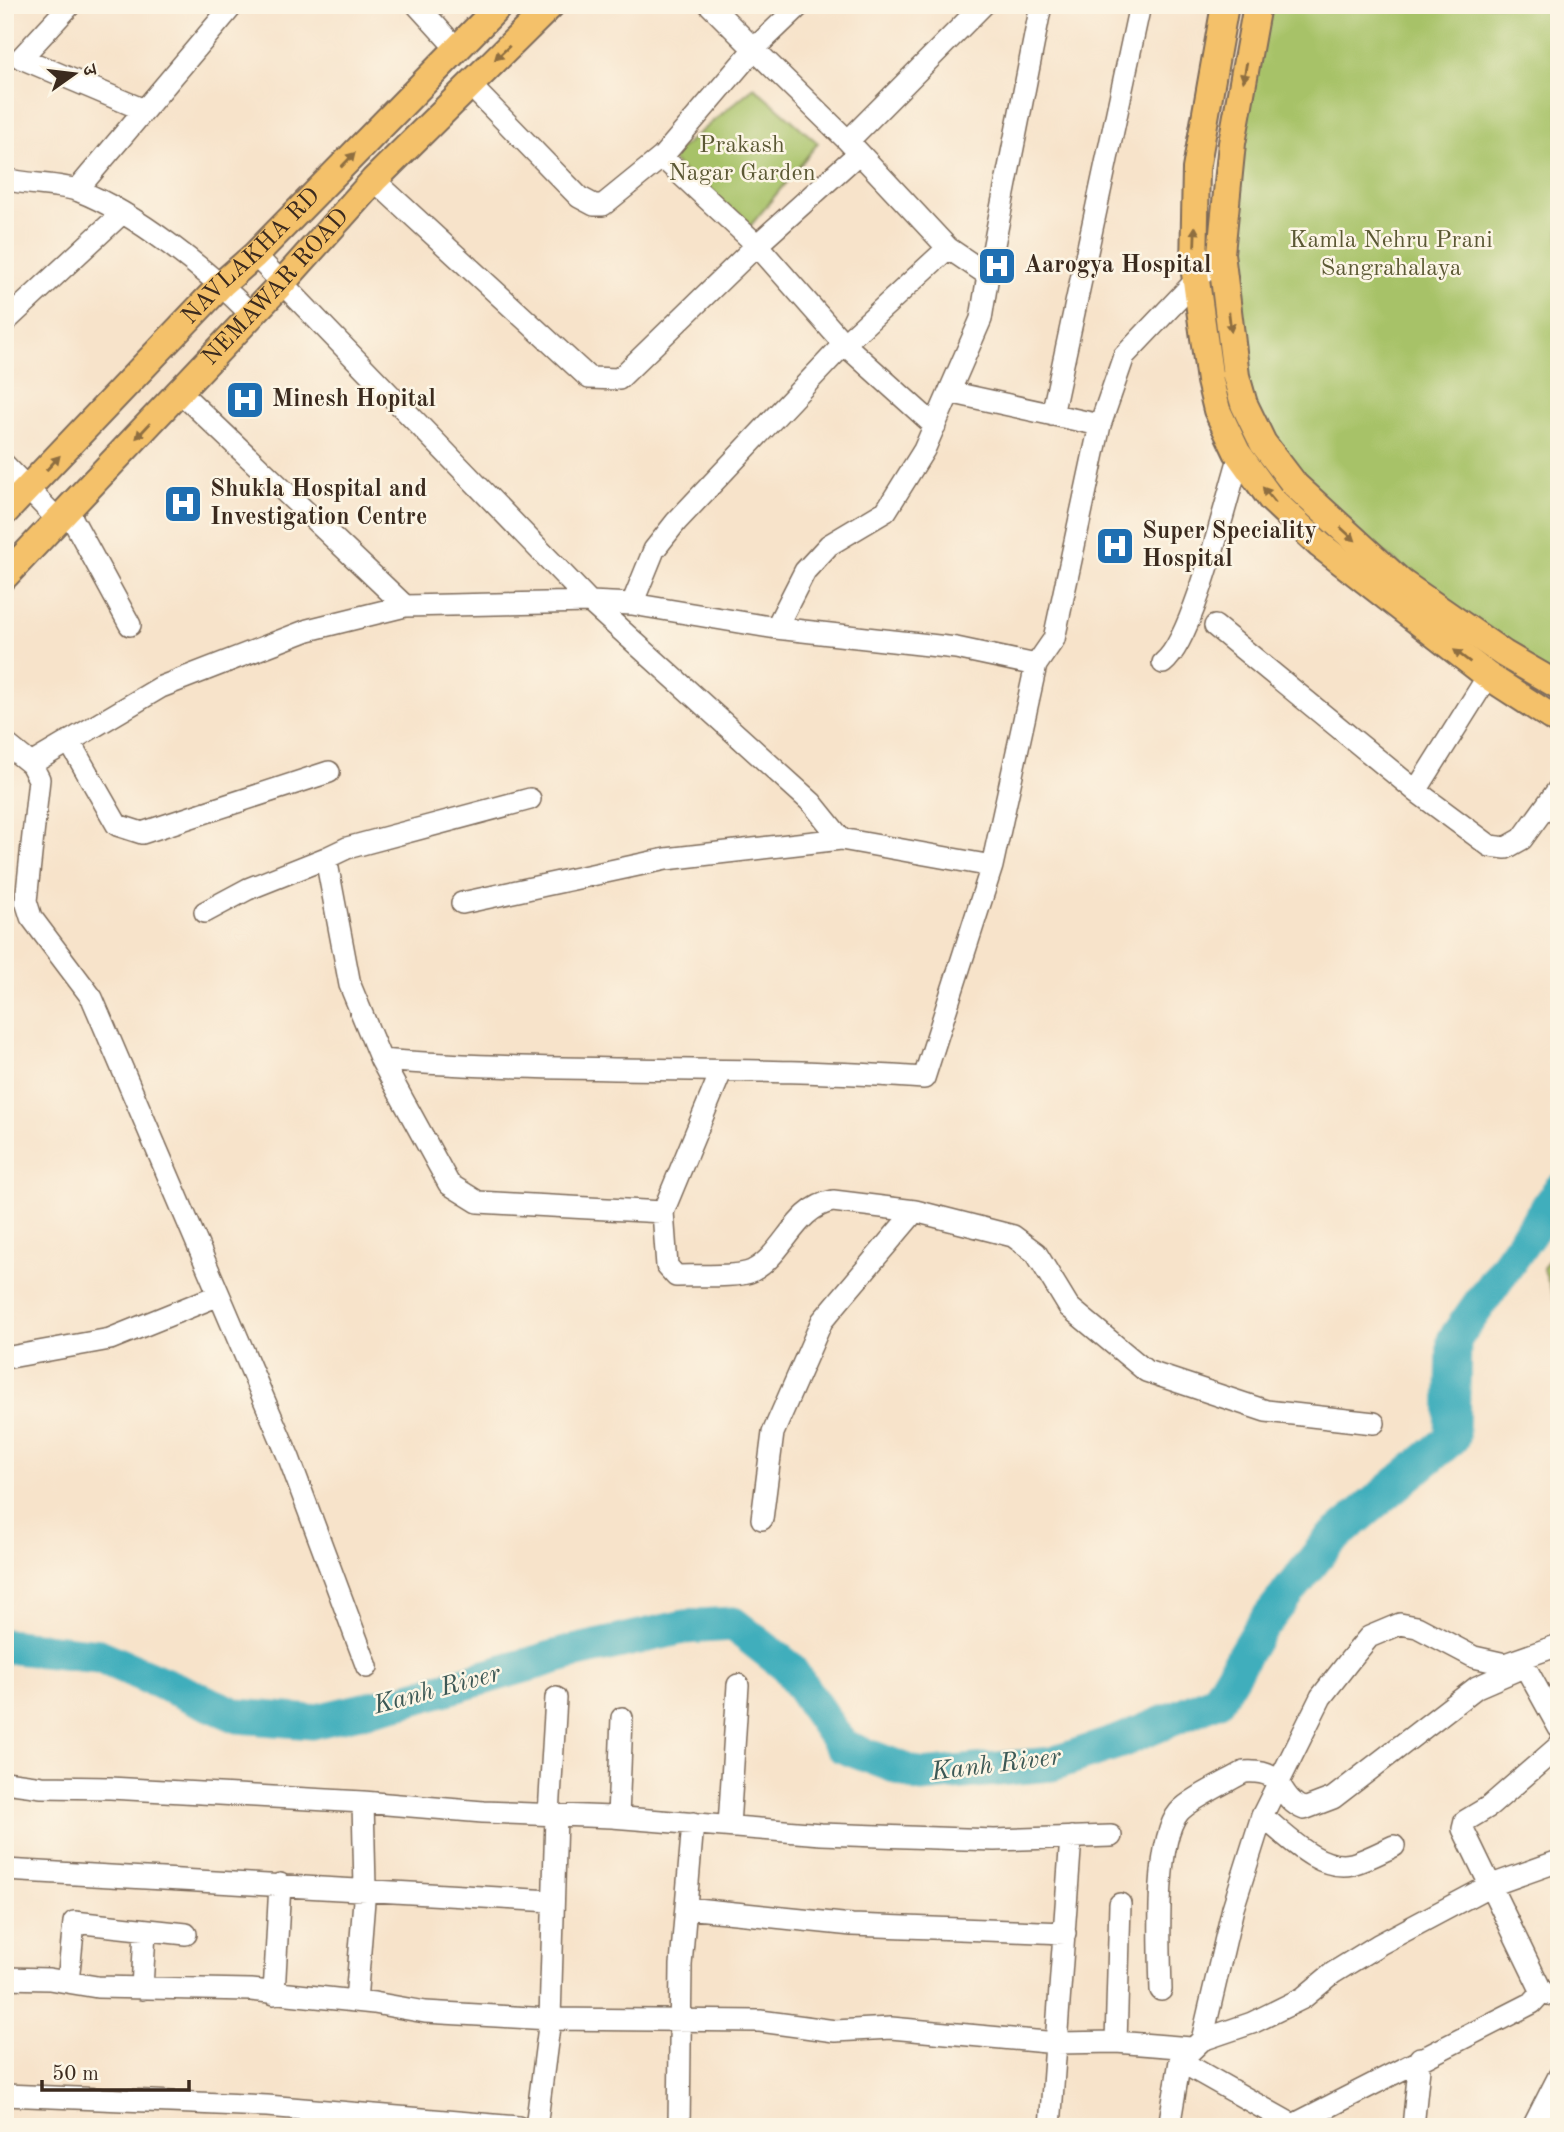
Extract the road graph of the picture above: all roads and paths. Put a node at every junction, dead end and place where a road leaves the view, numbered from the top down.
1 (71, 5) edge
2 (233, 5) edge
3 (417, 5) edge
4 (500, 5) edge
5 (551, 5) edge
6 (710, 5) edge
7 (800, 5) edge
8 (983, 5) edge
9 (1041, 5) edge
10 (1140, 5) edge
11 (1224, 5) edge
12 (1257, 5) edge
13 (457, 49) junction
14 (754, 49) junction
15 (13, 56) edge
16 (469, 84) junction
17 (144, 110) junction
18 (854, 147) junction
19 (662, 157) junction
20 (5, 179) edge
21 (374, 180) junction
22 (77, 190) junction
23 (122, 213) junction
24 (757, 245) junction
25 (948, 248) junction
26 (1221, 253) junction
27 (255, 255) junction
28 (988, 275) junction
29 (1195, 282) junction
30 (222, 284) junction
31 (281, 284) junction
32 (252, 315) junction
33 (5, 322) edge
34 (844, 344) junction
35 (180, 392) junction
36 (949, 393) junction
37 (1052, 415) junction
38 (1100, 425) junction
39 (935, 426) junction
40 (1240, 455) junction
41 (5, 465) edge
42 (27, 491) junction
43 (5, 512) edge
44 (64, 516) junction
45 (5, 576) edge
46 (590, 602) junction
47 (632, 604) junction
48 (405, 607) junction
49 (130, 625) dead end
50 (1215, 626) dead end
51 (776, 628) junction
52 (1163, 663) dead end
53 (1036, 665) junction
54 (1488, 676) junction
55 (1559, 686) edge
56 (1559, 722) edge
57 (69, 741) junction
58 (5, 743) edge
59 (31, 764) junction
60 (329, 772) dead end
61 (1559, 788) edge
62 (1416, 791) junction
63 (530, 799) dead end
64 (841, 839) junction
65 (326, 858) junction
66 (992, 866) junction
67 (462, 903) dead end
68 (205, 912) dead end
69 (381, 1060) junction
70 (721, 1072) junction
71 (915, 1211) junction
72 (663, 1212) junction
73 (219, 1294) junction
74 (5, 1358) edge
75 (1374, 1423) dead end
76 (762, 1519) dead end
77 (1559, 1645) edge
78 (1523, 1664) junction
79 (367, 1667) dead end
80 (738, 1685) dead end
81 (556, 1698) dead end
82 (622, 1718) dead end
83 (1559, 1728) edge
84 (1559, 1746) edge
85 (5, 1782) edge
86 (1280, 1782) junction
87 (363, 1802) junction
88 (553, 1815) junction
89 (1262, 1816) junction
90 (618, 1817) junction
91 (693, 1823) junction
92 (729, 1826) junction
93 (1111, 1836) dead end
94 (1071, 1837) junction
95 (1394, 1846) dead end
96 (1559, 1861) edge
97 (5, 1870) edge
98 (280, 1884) junction
99 (1489, 1886) junction
100 (365, 1888) junction
101 (552, 1901) junction
102 (1120, 1904) dead end
103 (687, 1908) junction
104 (145, 1931) junction
105 (1065, 1933) junction
106 (186, 1934) dead end
107 (5, 1978) edge
108 (68, 1982) junction
109 (142, 1989) junction
110 (1161, 1990) dead end
111 (274, 1994) junction
112 (1550, 1994) edge
113 (356, 2001) junction
114 (550, 2019) junction
115 (680, 2021) junction
116 (1116, 2042) junction
117 (1057, 2043) junction
118 (1191, 2050) junction
119 (1420, 2058) junction
120 (1559, 2076) edge
121 (5, 2095) edge
122 (1293, 2126) edge
123 (518, 2127) edge
124 (536, 2127) edge
125 (679, 2127) edge
126 (1050, 2127) edge
127 (1170, 2127) edge
128 (1413, 2127) edge
129 (1533, 2127) edge

1 - 15 street
2 - 17 street
3 - 13 street
4 - 13 main road, NAVLAKHA RD
5 -> 16 main road, NEMAWAR ROAD
6 - 14 street
7 - 14 street
8 - 18 street
9 - 28 street
10 - 37 street
29 -> 11 main road
12 -> 26 main road
27 -> 13 main road, NAVLAKHA RD
14 - 18 street
14 - 19 street
15 - 17 street
16 - 19 street
16 - 21 main road, NEMAWAR ROAD
17 - 22 street
18 - 24 street
18 - 25 street
19 - 24 street
20 - 22 street
21 - 24 street
21 - 31 main road, NEMAWAR ROAD
22 - 23 street
23 - 30 street
23 - 33 street
24 - 34 street
25 - 28 street
25 - 34 street
26 - 29 street
26 -> 55 main road
27 - 30 main road, NAVLAKHA RD
27 - 31 street
28 - 36 street
29 - 38 street
29 - 40 main road
30 - 32 street
42 -> 30 main road, NAVLAKHA RD
31 - 32 main road, NEMAWAR ROAD
31 - 46 street
32 - 35 main road, NEMAWAR ROAD
34 - 39 street
34 - 47 street
35 -> 44 main road, NEMAWAR ROAD
35 - 48 street
36 - 37 street
36 - 39 street
37 - 38 street
38 - 53 street
39 - 51 street
40 - 52 street
54 -> 40 main road
41 - 42 street
42 - 43 main road, NAVLAKHA RD
42 - 44 street
44 - 45 main road, NEMAWAR ROAD
44 - 49 street
46 - 47 street
46 - 48 street
46 - 64 street
47 - 51 street
48 - 57 street
50 - 62 street
51 - 53 street
53 - 66 street
54 - 56 main road
54 - 62 street
57 - 59 street
57 - 60 street
58 - 59 street
59 - 73 street
61 - 62 street
63 - 65 street
64 - 66 street
64 - 67 street
65 - 68 street
65 - 69 street
66 - 70 street
69 - 70 street
69 - 72 street
70 - 72 street
71 - 72 street
71 - 75 street
71 - 76 street
73 - 74 street
73 - 79 street
77 - 78 street
78 - 83 street
78 - 86 street
78 - 86 street
80 - 92 street
81 - 88 street
82 - 90 street
84 - 99 street
85 - 87 street
86 - 89 street
86 - 110 street
87 - 88 street
87 - 100 street
88 - 90 street
88 - 101 street
89 - 95 street
89 - 118 street
90 - 91 street
91 - 92 street
91 - 103 street
92 - 94 street
93 - 94 street
94 - 105 street
96 - 99 street
97 - 98 street
98 - 100 street
98 - 111 street
99 - 112 street
99 - 118 street
100 - 101 street
100 - 113 street
101 - 114 street
102 - 116 street
103 - 105 street
103 - 115 street
104 - 106 street
104 - 108 street
104 - 109 street
105 - 117 street
107 - 108 street
108 - 109 street
109 - 111 street
111 - 113 street
112 - 119 street
113 - 114 street
114 - 115 street
114 - 124 street
115 - 117 street
115 - 125 street
116 - 117 street
116 - 118 street
117 - 126 street
118 - 122 street
118 - 127 street
119 - 122 street
119 - 128 street
120 - 129 street
121 - 123 street

